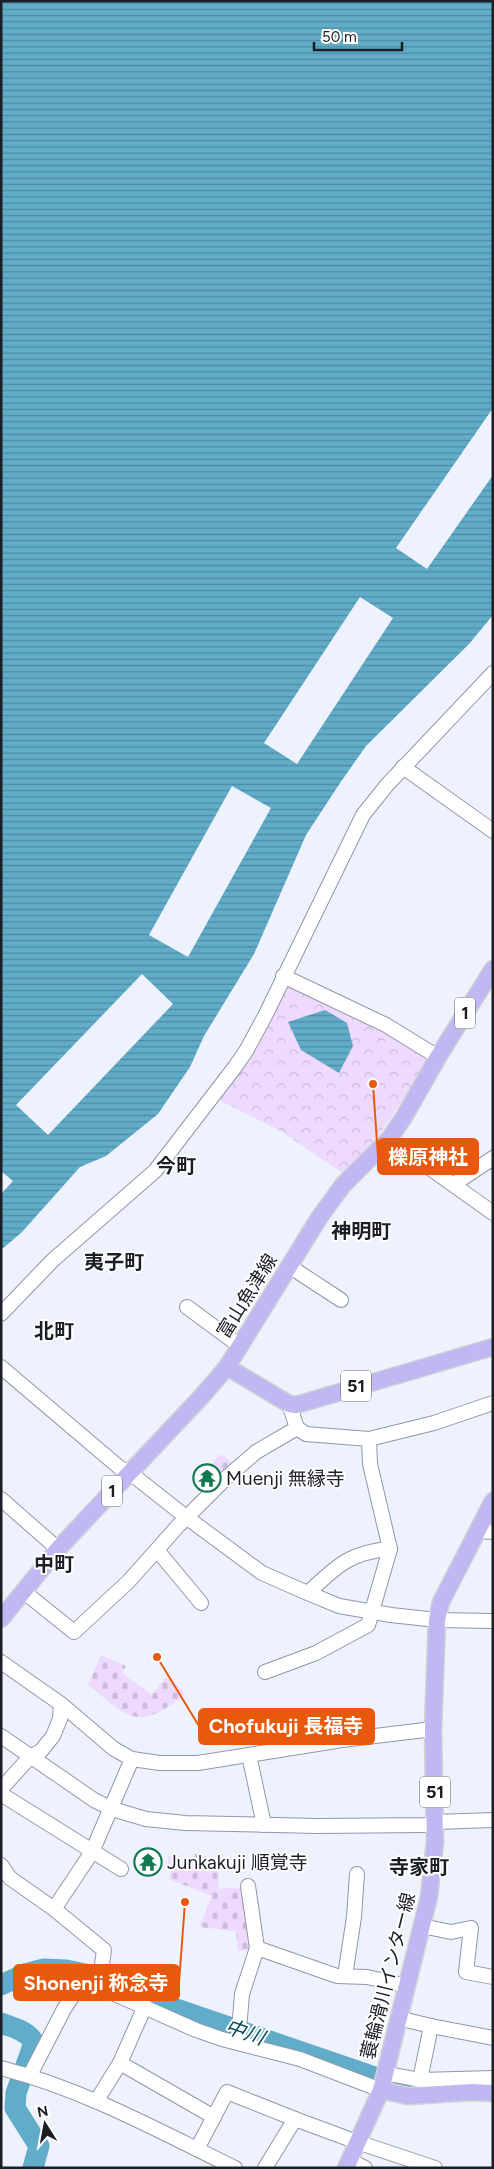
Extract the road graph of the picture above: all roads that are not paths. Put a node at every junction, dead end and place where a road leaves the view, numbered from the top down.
1 (493, 673) edge
2 (404, 767) junction
3 (493, 831) edge
4 (493, 969) edge
5 (283, 976) junction
6 (438, 1057) junction
7 (389, 1139) junction
8 (493, 1158) edge
9 (454, 1184) junction
10 (493, 1213) edge
11 (288, 1266) junction
12 (341, 1300) dead end
13 (188, 1307) dead end
14 (1, 1314) edge
15 (240, 1346) junction
16 (493, 1347) edge
17 (1, 1367) edge
18 (227, 1367) junction
19 (493, 1403) edge
20 (289, 1404) junction
21 (297, 1428) junction
22 (369, 1439) junction
23 (129, 1472) junction
24 (1, 1499) edge
25 (493, 1501) edge
26 (186, 1517) junction
27 (485, 1531) edge
28 (58, 1549) junction
29 (390, 1549) junction
30 (156, 1550) junction
31 (23, 1591) junction
32 (308, 1593) junction
33 (201, 1603) dead end
34 (374, 1612) junction
35 (1, 1619) edge
36 (437, 1620) junction
37 (493, 1620) edge
38 (1, 1662) edge
39 (266, 1672) dead end
40 (61, 1704) junction
41 (433, 1729) junction
42 (1, 1736) edge
43 (249, 1756) junction
44 (30, 1757) junction
45 (132, 1759) junction
46 (1, 1789) edge
47 (1, 1794) edge
48 (112, 1809) junction
49 (493, 1820) edge
50 (436, 1822) junction
51 (264, 1825) junction
52 (92, 1852) junction
53 (1, 1866) edge
54 (120, 1869) dead end
55 (357, 1874) dead end
56 (248, 1886) dead end
57 (54, 1909) junction
58 (422, 1926) junction
59 (257, 1948) junction
60 (345, 1976) junction
61 (493, 1976) edge
62 (99, 1986) junction
63 (408, 1986) junction
64 (145, 2006) junction
65 (398, 2018) junction
66 (431, 2026) junction
67 (493, 2038) edge
68 (238, 2042) junction
69 (120, 2063) junction
70 (1, 2068) edge
71 (384, 2073) junction
72 (30, 2075) junction
73 (493, 2078) edge
74 (420, 2080) junction
75 (381, 2090) junction
76 (493, 2093) edge
77 (97, 2100) junction
78 (214, 2117) junction
79 (295, 2119) junction
80 (357, 2142) junction
81 (197, 2149) junction
82 (348, 2164) edge
83 (235, 2168) edge
84 (266, 2168) edge
85 (365, 2168) edge
86 (435, 2168) edge

1 - 2 street
2 - 3 street
2 - 5 street
4 - 6 main road, 富山魚津線 / 1
5 - 6 street
5 - 14 street
6 - 7 main road, 富山魚津線 / 1
7 - 9 street
7 - 11 main road, 富山魚津線 / 1
8 - 9 street
9 - 10 street
11 - 12 street
11 - 15 main road, 富山魚津線 / 1
13 - 15 street
15 - 18 main road, 富山魚津線 / 1
16 - 20 main road, 51
17 - 23 street
18 - 20 main road
18 - 23 main road, 富山魚津線 / 1
19 - 22 street
20 - 21 street
21 - 22 street
21 - 26 street
22 - 29 street
23 - 26 street
23 - 28 main road, 富山魚津線 / 1
24 - 28 street
25 - 27 main road, 蓑輪滑川インター線 / 51
26 - 30 street
26 - 32 street
27 - 36 main road, 蓑輪滑川インター線 / 51
28 - 31 main road, 富山魚津線 / 1
29 - 32 street
29 - 34 street
30 - 31 street
30 - 33 street
31 - 35 main road, 富山魚津線 / 1
32 - 34 street
34 - 36 street
34 - 39 street
36 - 37 street
36 - 41 main road, 蓑輪滑川インター線 / 51
38 - 40 street
40 - 44 street
40 - 45 street
41 - 43 street
41 - 50 main road, 蓑輪滑川インター線 / 51
42 - 44 street
43 - 45 street
43 - 51 street
44 - 46 street
44 - 48 street
45 - 48 street
47 - 52 street
48 - 51 street
48 - 52 street
49 - 50 street
50 - 51 street
50 - 58 main road, 蓑輪滑川インター線 / 51
52 - 54 street
52 - 57 street
53 - 57 street
55 - 60 street
56 - 59 street
57 - 62 street
58 - 61 street
58 - 63 main road, 蓑輪滑川インター線 / 51
59 - 60 street
59 - 68 street
60 - 63 street
62 - 64 street
62 - 72 street
63 - 65 main road, 蓑輪滑川インター線 / 51
64 - 68 street
64 - 69 street
65 - 66 street
65 - 71 main road, 蓑輪滑川インター線 / 51
66 - 67 street
66 - 74 street
68 - 75 street
69 - 77 street
69 - 78 street
70 - 72 street
71 - 74 street
71 - 75 main road, 蓑輪滑川インター線 / 51
72 - 77 street
73 - 74 street
75 - 76 main road
75 - 80 main road, 蓑輪滑川インター線
77 - 81 street
78 - 79 street
78 - 81 street
79 - 80 street
79 - 84 street
80 - 82 main road, 蓑輪滑川インター線
80 - 86 street
81 - 83 street
82 - 85 street

